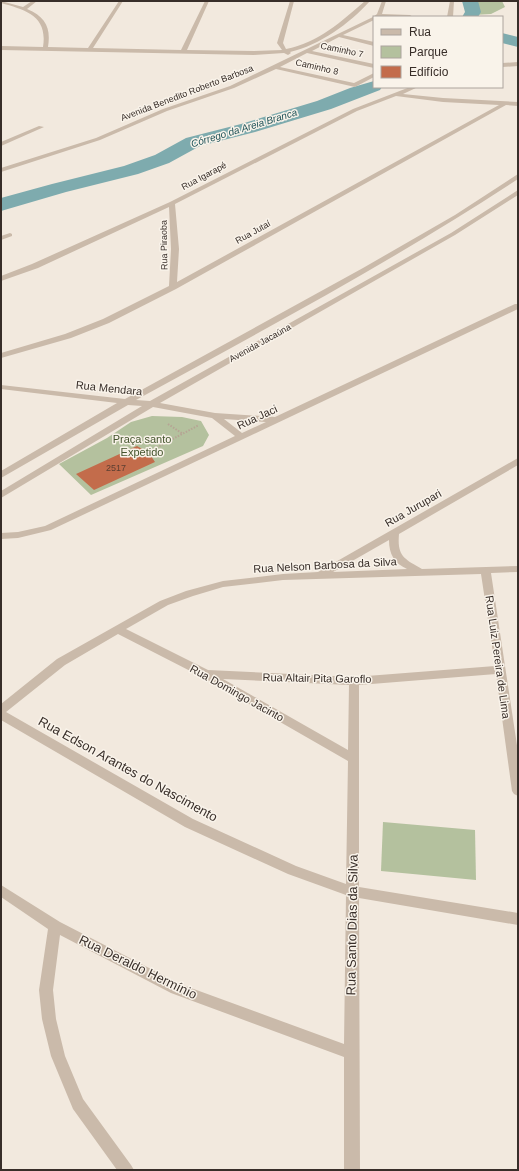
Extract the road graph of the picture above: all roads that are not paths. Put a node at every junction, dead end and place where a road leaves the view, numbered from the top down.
1 (35, 1) edge
2 (121, 1) edge
3 (207, 1) edge
4 (292, 1) edge
5 (368, 1) edge
6 (384, 1) edge
7 (452, 1) edge
8 (1, 2) edge
9 (24, 9) junction
10 (376, 16) edge
11 (450, 16) edge
12 (373, 19) edge
13 (365, 23) junction
14 (373, 25) edge
15 (339, 36) junction
16 (373, 44) edge
17 (1, 48) edge
18 (45, 49) junction
19 (89, 50) junction
20 (285, 51) junction
21 (183, 52) junction
22 (305, 52) junction
23 (294, 57) junction
24 (518, 64) edge
25 (503, 65) edge
26 (373, 66) edge
27 (275, 67) junction
28 (373, 76) edge
29 (412, 88) edge
30 (396, 94) junction
31 (506, 103) junction
32 (518, 104) edge
33 (41, 127) dead end
34 (1, 144) edge
35 (1, 170) edge
36 (518, 176) edge
37 (518, 192) edge
38 (172, 203) junction
39 (10, 236) dead end
40 (1, 238) edge
41 (1, 279) edge
42 (173, 287) junction
43 (518, 306) edge
44 (1, 356) edge
45 (5, 387) edge
46 (1, 394) edge
47 (126, 402) junction
48 (153, 404) junction
49 (215, 416) junction
50 (278, 420) junction
51 (242, 437) junction
52 (518, 461) edge
53 (1, 475) edge
54 (1, 495) edge
55 (394, 533) junction
56 (1, 536) edge
57 (518, 569) edge
58 (486, 571) junction
59 (422, 573) junction
60 (321, 575) junction
61 (119, 630) junction
62 (500, 670) junction
63 (206, 674) junction
64 (354, 681) junction
65 (1, 710) edge
66 (1, 714) edge
67 (353, 759) junction
68 (518, 787) edge
69 (1, 890) edge
70 (353, 892) junction
71 (518, 919) edge
72 (55, 926) junction
73 (351, 1053) junction
74 (126, 1170) edge
75 (352, 1170) edge

1 - 9 street
2 - 19 street
3 - 21 street
4 - 20 street
5 - 20 street, Avenida Benedito Roberto Barbosa
6 - 10 street
7 - 11 street
8 - 9 street
9 - 18 street
12 - 13 street, Avenida Benedito Roberto Barbosa
13 - 14 street
13 - 15 street, Avenida Benedito Roberto Barbosa
15 - 16 street
15 - 22 street, Avenida Benedito Roberto Barbosa
17 - 18 street, Avenida Benedito Roberto Barbosa
18 - 19 street, Avenida Benedito Roberto Barbosa
19 - 21 street, Avenida Benedito Roberto Barbosa
20 - 21 street, Avenida Benedito Roberto Barbosa
20 - 23 street
22 - 23 street, Avenida Benedito Roberto Barbosa
22 - 26 street, Caminho 7
23 - 27 street, Avenida Benedito Roberto Barbosa
24 - 25 street
27 - 28 street, Caminho 8
27 - 35 street, Avenida Benedito Roberto Barbosa
29 - 30 street, Rua Igarapé
30 - 31 street
30 - 38 street, Rua Igarapé
31 - 32 street
31 - 42 street, Rua Jutaí
33 - 34 street
36 - 47 street, Avenida Jacaúna
37 - 48 street, Avenida Jacaúna
38 - 41 street, Rua Igarapé
38 - 42 street, Rua Piraoba
39 - 40 street
42 - 44 street, Rua Jutaí
43 - 50 street, Rua Jaci
45 - 46 street
45 - 47 street, Rua Mendara
47 - 48 street, Rua Mendara
47 - 53 street, Avenida Jacaúna
48 - 49 street, Rua Mendara
48 - 54 street, Avenida Jacaúna
49 - 50 street, Rua Mendara
49 - 51 street, Rua Mendara
50 - 51 street, Rua Jaci
51 - 56 street, Rua Jaci
52 - 55 street, Rua Jurupari
55 - 59 street
55 - 60 street, Rua Jurupari
57 - 58 street, Rua Nelson Barbosa da Silva
58 - 59 street, Rua Nelson Barbosa da Silva
58 - 62 street, Rua Luiz Pereira de Lima
59 - 60 street, Rua Nelson Barbosa da Silva
60 - 61 street, Rua Nelson Barbosa da Silva
61 - 63 street, Rua Domingo Jacinto
61 - 65 street, Rua Nelson Barbosa da Silva
62 - 64 street, Rua Altair Pita Garoflo
62 - 68 street, Rua Luiz Pereira de Lima
63 - 64 street, Rua Altair Pita Garoflo
63 - 67 street, Rua Domingo Jacinto
64 - 67 street, Rua Santo Dias da Silva
66 - 70 street, Rua Edson Arantes do Nascimento
67 - 70 street, Rua Santo Dias da Silva
69 - 72 street, Rua Deraldo Hermínio
70 - 71 street, Rua Edson Arantes do Nascimento
70 - 73 street, Rua Santo Dias da Silva
72 - 73 street, Rua Deraldo Hermínio
72 - 74 street
73 - 75 street, Rua Santo Dias da Silva

